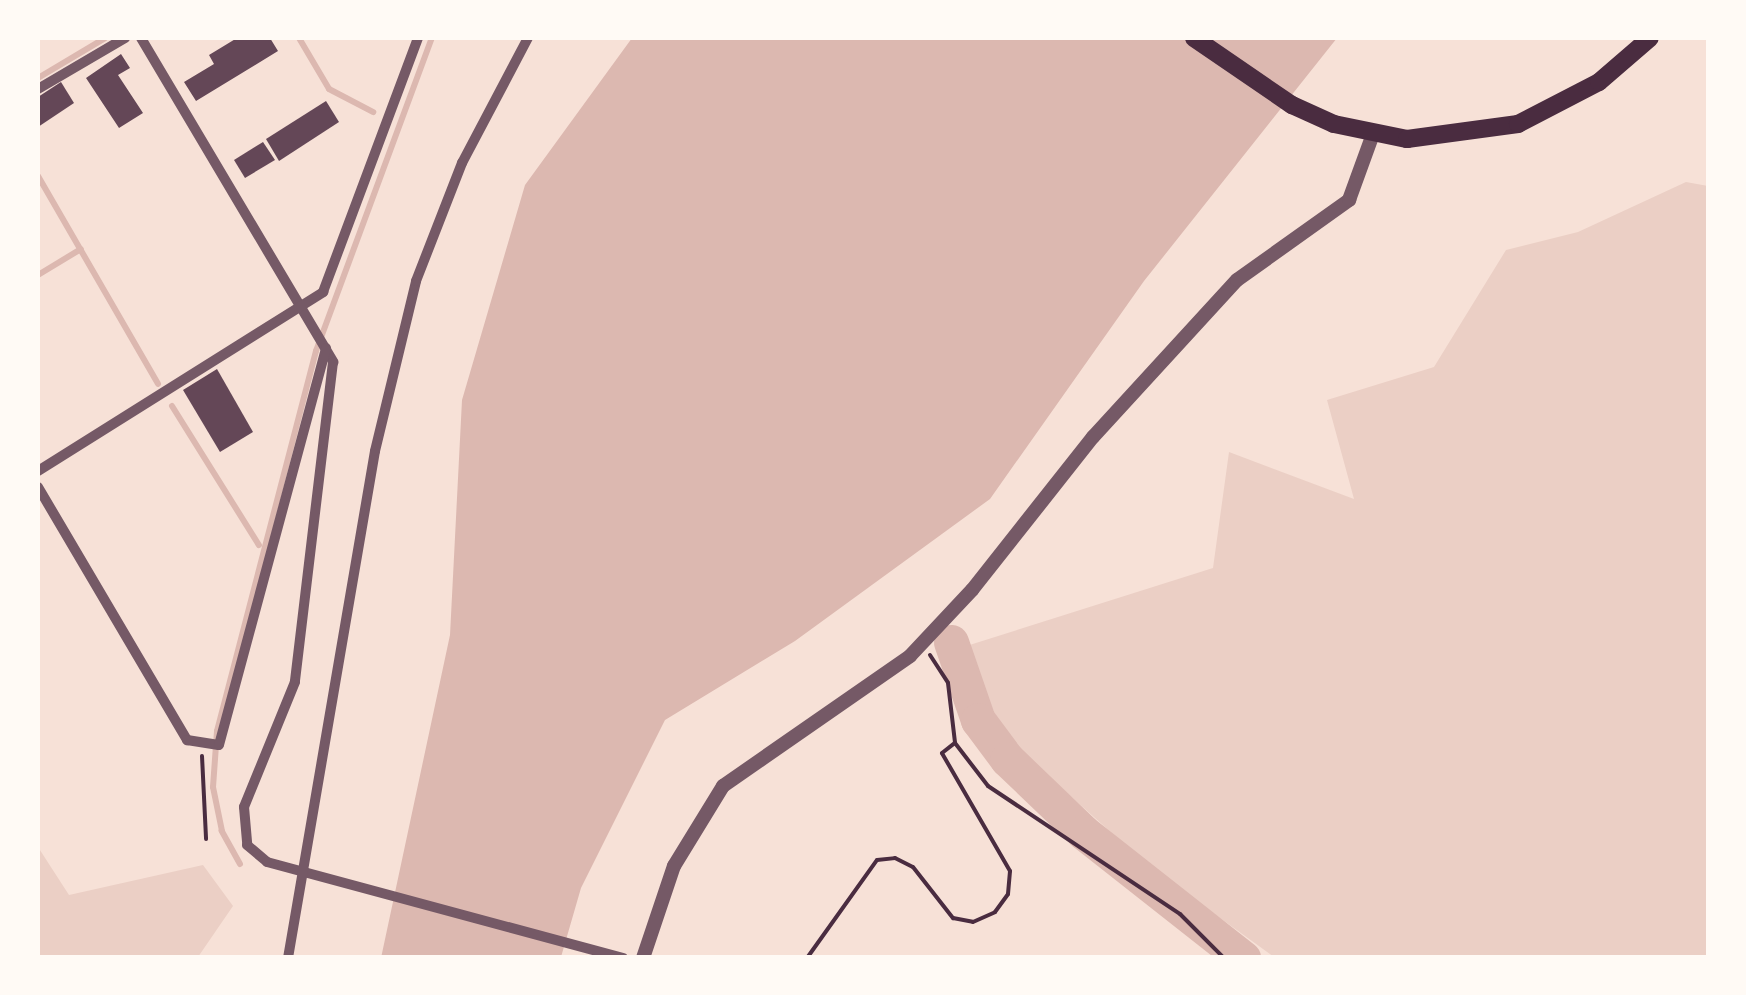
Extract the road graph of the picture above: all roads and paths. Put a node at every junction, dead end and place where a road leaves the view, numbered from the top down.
1 (126, 38) edge
2 (141, 38) edge
3 (418, 38) edge
4 (528, 38) edge
5 (1194, 38) edge
6 (1650, 38) edge
7 (38, 89) edge
8 (1373, 134) junction
9 (305, 307) junction
10 (323, 341) junction
11 (38, 471) edge
12 (38, 487) edge
13 (922, 642) junction
14 (955, 743) junction
15 (210, 746) junction
16 (206, 840) dead end
17 (301, 870) junction
18 (618, 956) edge
19 (288, 958) edge
20 (643, 958) edge
21 (806, 958) edge
22 (1224, 958) edge

1 - 7 street
2 - 9 street
3 - 9 street
4 - 17 street
5 - 8 main road
6 - 8 main road
8 - 13 street
9 - 10 street
9 - 11 street
10 - 15 street
10 - 17 street
12 - 15 street
13 - 14 path
13 - 20 street
14 - 21 path
14 - 22 path
15 - 16 path
17 - 18 street
17 - 19 street

